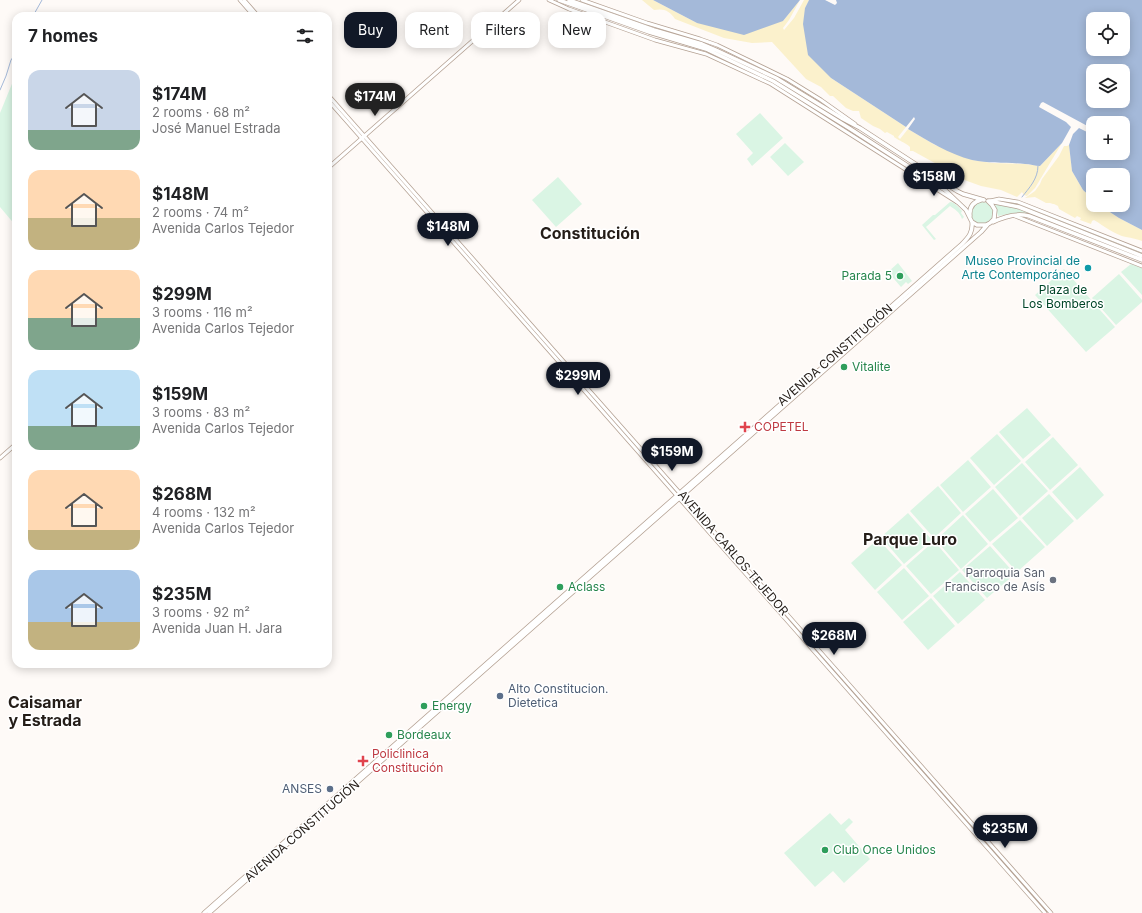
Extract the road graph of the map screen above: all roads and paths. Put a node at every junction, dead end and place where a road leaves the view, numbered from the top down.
1 (240, 0) edge
2 (244, 0) edge
3 (519, 0) edge
4 (549, 0) edge
5 (559, 0) edge
6 (569, 0) edge
7 (582, 0) edge
8 (250, 12) edge
9 (254, 12) edge
10 (332, 100) edge
11 (332, 104) edge
12 (860, 128) junction
13 (363, 137) junction
14 (332, 164) edge
15 (987, 201) junction
16 (960, 204) junction
17 (1015, 216) junction
18 (970, 217) junction
19 (972, 222) junction
20 (990, 223) junction
21 (1142, 251) edge
22 (1142, 256) edge
23 (1142, 260) edge
24 (1142, 266) edge
25 (12, 448) edge
26 (0, 458) edge
27 (681, 494) junction
28 (678, 498) junction
29 (204, 913) edge
30 (210, 913) edge
31 (1045, 913) edge
32 (1051, 913) edge

1 - 8 main road
2 - 9 main road
3 - 13 main road
4 - 16 main road
5 - 16 main road
6 - 12 main road
7 - 12 main road
10 - 13 main road, AVENIDA CARLOS TEJEDOR
11 - 13 main road, AVENIDA CARLOS TEJEDOR
12 - 15 main road
13 - 14 main road
13 - 27 main road, AVENIDA CARLOS TEJEDOR
13 - 28 main road, AVENIDA CARLOS TEJEDOR
15 - 18 main road
15 - 20 main road
15 - 21 main road
15 - 22 main road
16 - 18 main road
17 - 20 main road
17 - 23 main road
17 - 24 main road
18 - 19 main road
19 - 20 main road
19 - 27 main road, AVENIDA CONSTITUCIÓN
20 - 27 main road, AVENIDA CONSTITUCIÓN
25 - 26 main road
27 - 28 main road, AVENIDA CONSTITUCIÓN
27 - 32 main road, AVENIDA CARLOS TEJEDOR
28 - 29 main road, AVENIDA CONSTITUCIÓN
28 - 30 main road, AVENIDA CONSTITUCIÓN
28 - 31 main road, AVENIDA CARLOS TEJEDOR

